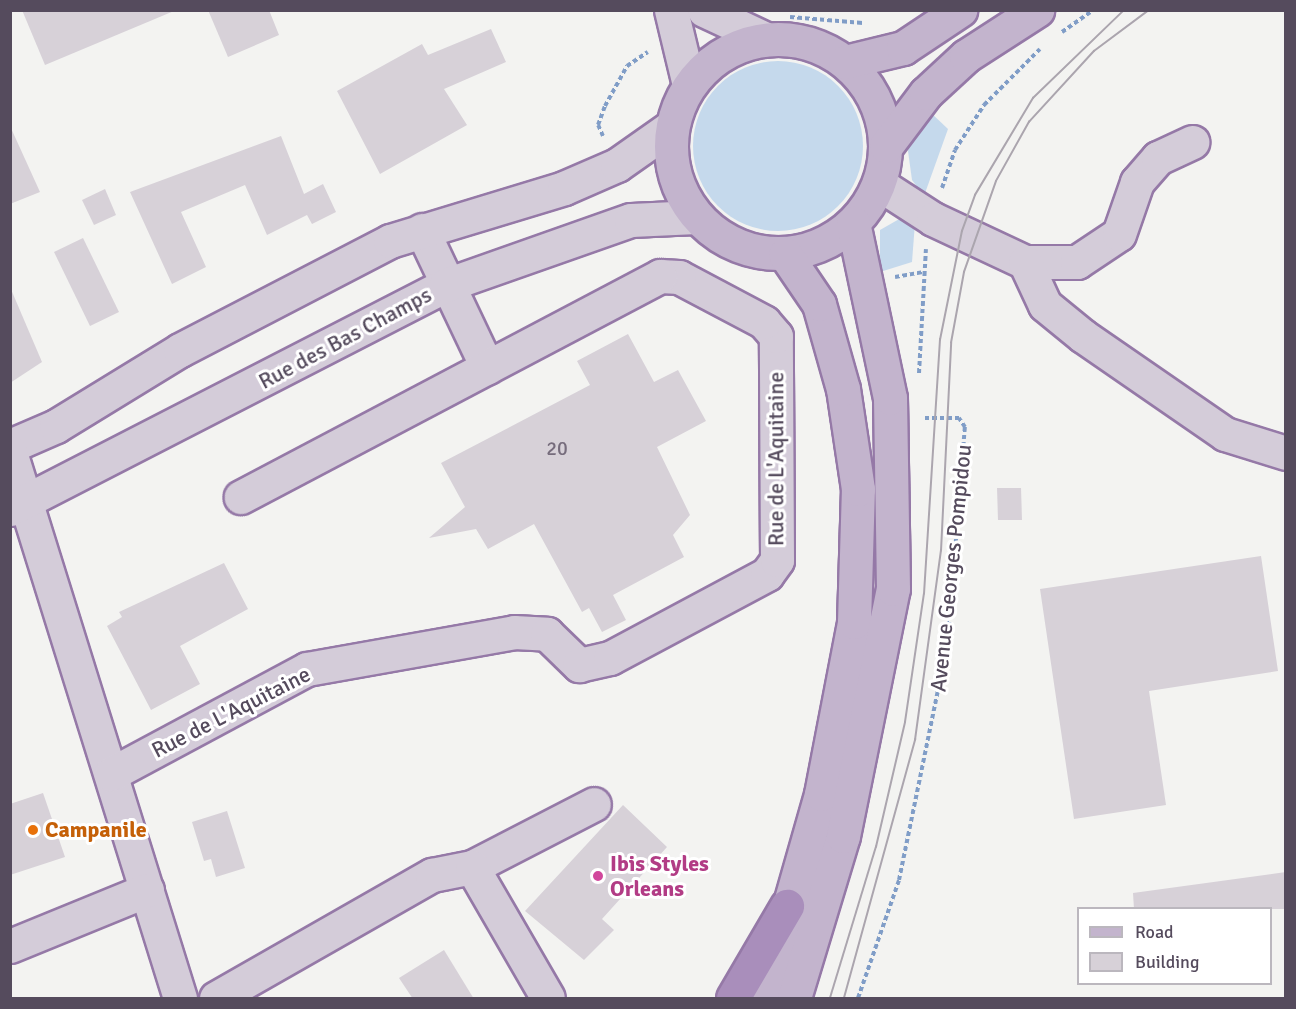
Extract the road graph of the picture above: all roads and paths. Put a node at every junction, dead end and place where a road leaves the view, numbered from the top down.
1 (671, 10) edge
2 (704, 10) edge
3 (960, 10) edge
4 (1093, 10) edge
5 (1160, 10) edge
6 (1171, 10) edge
7 (1046, 24) edge
8 (874, 26) dead end
9 (775, 28) junction
10 (1045, 44) dead end
11 (655, 48) dead end
12 (845, 62) junction
13 (688, 85) junction
14 (671, 128) junction
15 (1193, 142) dead end
16 (607, 144) dead end
17 (886, 146) junction
18 (879, 184) junction
19 (939, 197) dead end
20 (696, 217) junction
21 (853, 223) junction
22 (422, 230) junction
23 (929, 239) dead end
24 (785, 254) junction
25 (1024, 262) junction
26 (923, 272) junction
27 (882, 279) dead end
28 (446, 285) junction
29 (487, 367) junction
30 (919, 377) dead end
31 (918, 413) dead end
32 (10, 446) edge
33 (10, 452) edge
34 (1286, 453) edge
35 (241, 497) dead end
36 (19, 506) edge
37 (111, 774) junction
38 (594, 804) dead end
39 (472, 867) junction
40 (147, 890) junction
41 (787, 906) junction
42 (10, 946) edge
43 (180, 999) edge
44 (216, 999) edge
45 (548, 999) edge
46 (733, 999) edge
47 (763, 999) edge
48 (794, 999) edge
49 (858, 999) edge

1 - 13 street
2 - 9 street
3 - 12 main road
4 - 7 path
5 - 6 path
7 - 17 main road
8 - 9 path
9 - 12 main road
9 - 13 main road
10 - 19 path
11 - 16 path
12 - 17 main road
13 - 14 main road
14 - 20 main road
14 - 22 street
15 - 25 street
17 - 18 main road
18 - 21 main road
18 - 25 street
20 - 24 main road
20 - 28 street, Rue des Bas Champs
21 - 24 main road
21 - 48 main road
22 - 28 street
22 - 32 street
23 - 26 path
24 - 41 main road
25 - 34 street
26 - 27 path
26 - 30 path
28 - 29 street
28 - 36 street, Rue des Bas Champs
29 - 35 street, Rue de L'Aquitaine
29 - 37 street, Rue de L'Aquitaine
31 - 49 path, Avenue Georges Pompidou
33 - 36 street
36 - 37 street
37 - 40 street
38 - 39 street
39 - 44 street
39 - 45 street
40 - 42 street
40 - 43 street
41 - 46 highway
41 - 47 main road

